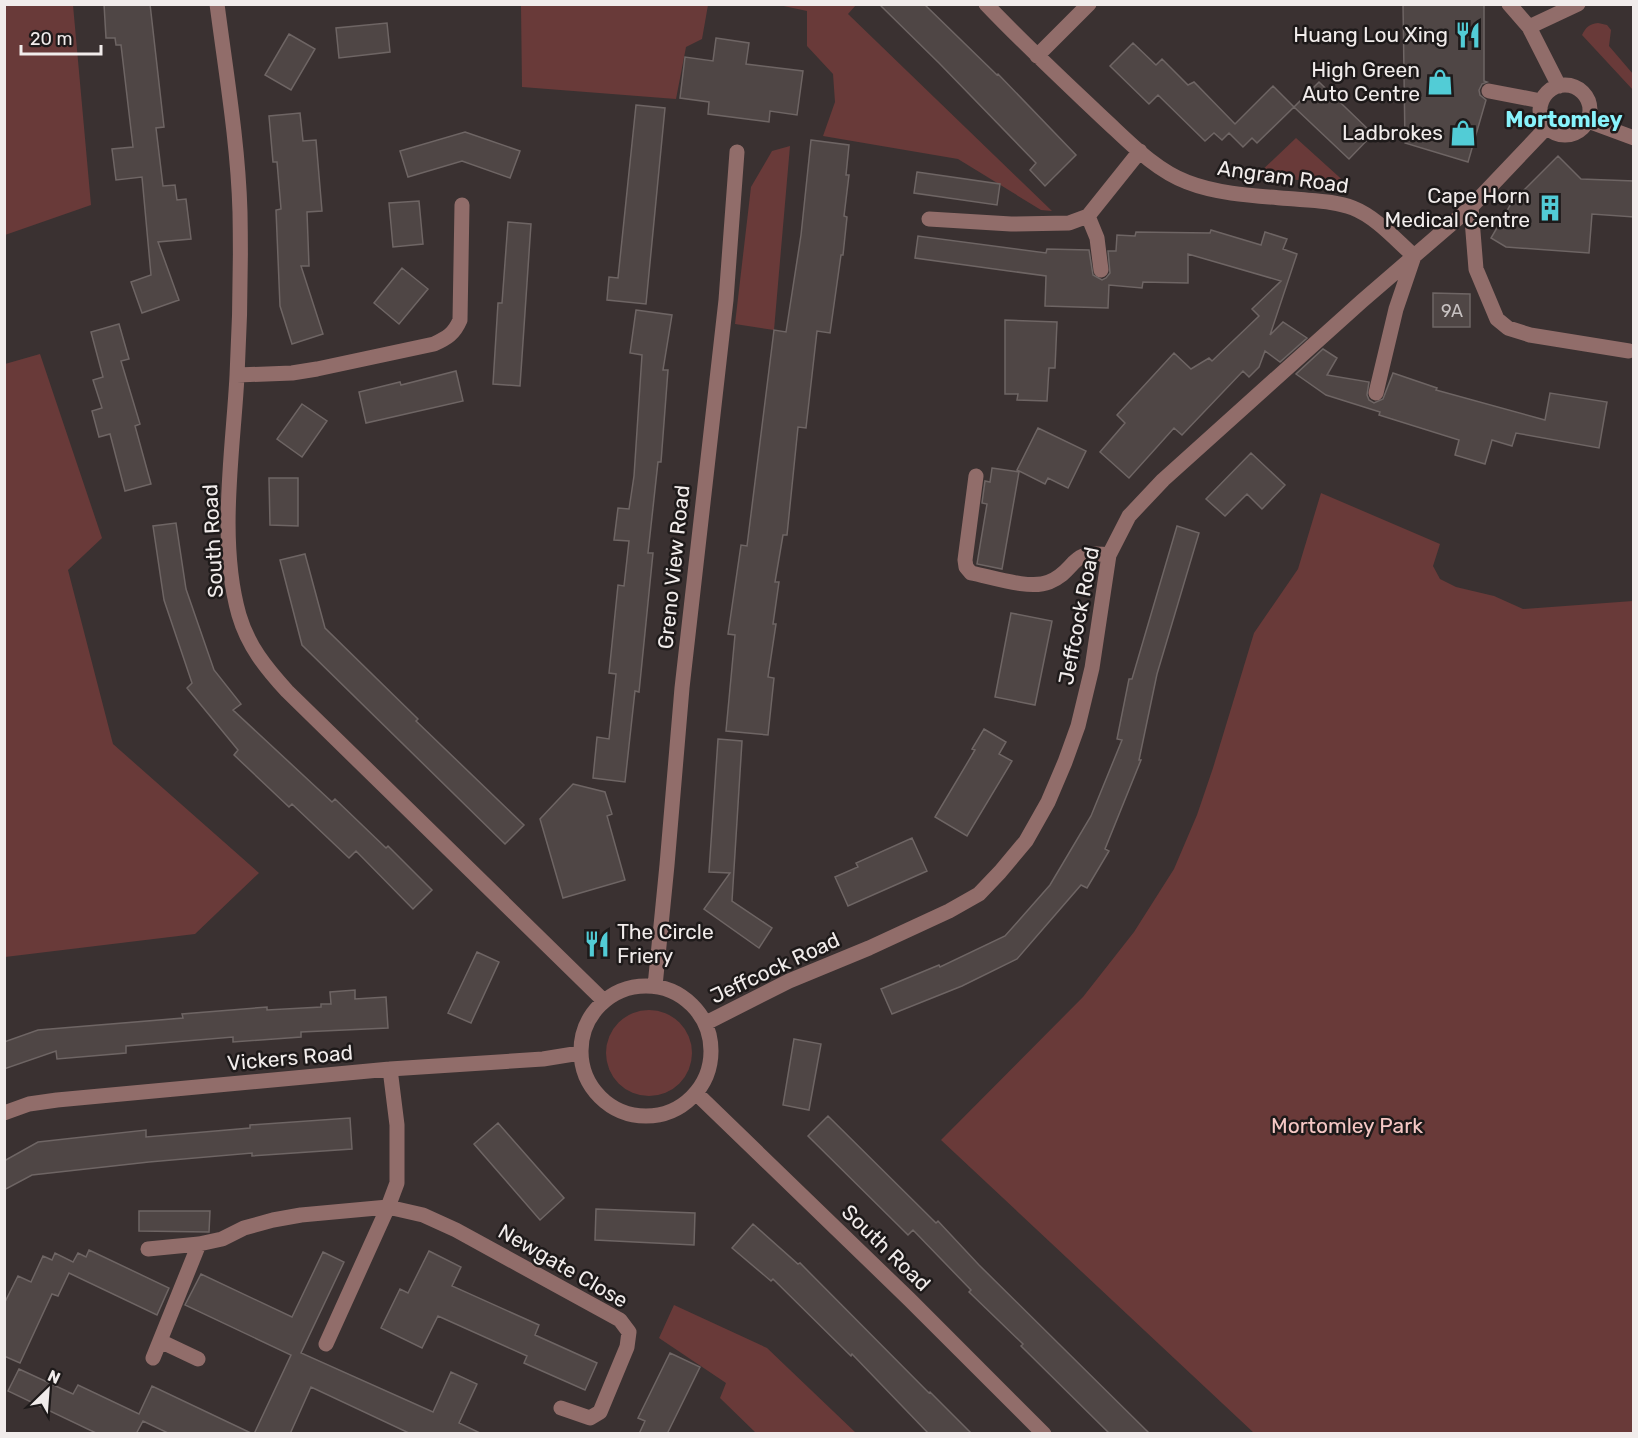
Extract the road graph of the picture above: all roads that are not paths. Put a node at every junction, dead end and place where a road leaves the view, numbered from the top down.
1 (217, 4) edge
2 (986, 4) edge
3 (1089, 4) edge
4 (1509, 4) edge
5 (1578, 4) edge
6 (1529, 27) junction
7 (1036, 56) junction
8 (1560, 86) junction
9 (1489, 91) dead end
10 (1541, 101) junction
11 (1588, 120) junction
12 (1546, 128) junction
13 (1634, 138) edge
14 (737, 152) dead end
15 (1140, 152) junction
16 (462, 205) dead end
17 (1471, 207) junction
18 (1088, 216) junction
19 (929, 219) dead end
20 (1414, 256) junction
21 (1101, 270) dead end
22 (1629, 351) dead end
23 (237, 375) junction
24 (1376, 393) dead end
25 (976, 476) dead end
26 (1109, 555) junction
27 (654, 986) junction
28 (604, 1001) junction
29 (706, 1023) junction
30 (580, 1053) junction
31 (390, 1069) junction
32 (697, 1094) junction
33 (4, 1113) edge
34 (388, 1207) junction
35 (199, 1244) junction
36 (148, 1249) dead end
37 (160, 1341) junction
38 (326, 1344) dead end
39 (153, 1358) dead end
40 (198, 1359) dead end
41 (561, 1408) dead end
42 (1044, 1434) edge

1 - 23 street, South Road
2 - 7 street, Angram Road
3 - 7 street
4 - 6 street
5 - 6 street
6 - 8 street
7 - 15 street, Angram Road
8 - 10 street
8 - 11 street
9 - 10 street
10 - 12 street
11 - 12 street
11 - 13 street
12 - 17 street, Jeffcock Road
14 - 27 street, Greno View Road
15 - 18 street
15 - 20 street, Angram Road
16 - 23 street
17 - 20 street, Jeffcock Road
17 - 22 street
18 - 19 street
18 - 21 street
20 - 24 street
20 - 26 street, Jeffcock Road
23 - 28 street, South Road
25 - 26 street
26 - 29 street, Jeffcock Road
27 - 28 street
27 - 29 street
28 - 30 street
29 - 32 street
30 - 31 street, Vickers Road
30 - 32 street
31 - 33 street, Vickers Road
31 - 34 street
32 - 42 street, South Road
34 - 35 street, Newgate Close
34 - 38 street
34 - 41 street, Newgate Close
35 - 36 street, Newgate Close
35 - 37 street
37 - 39 street
37 - 40 street

